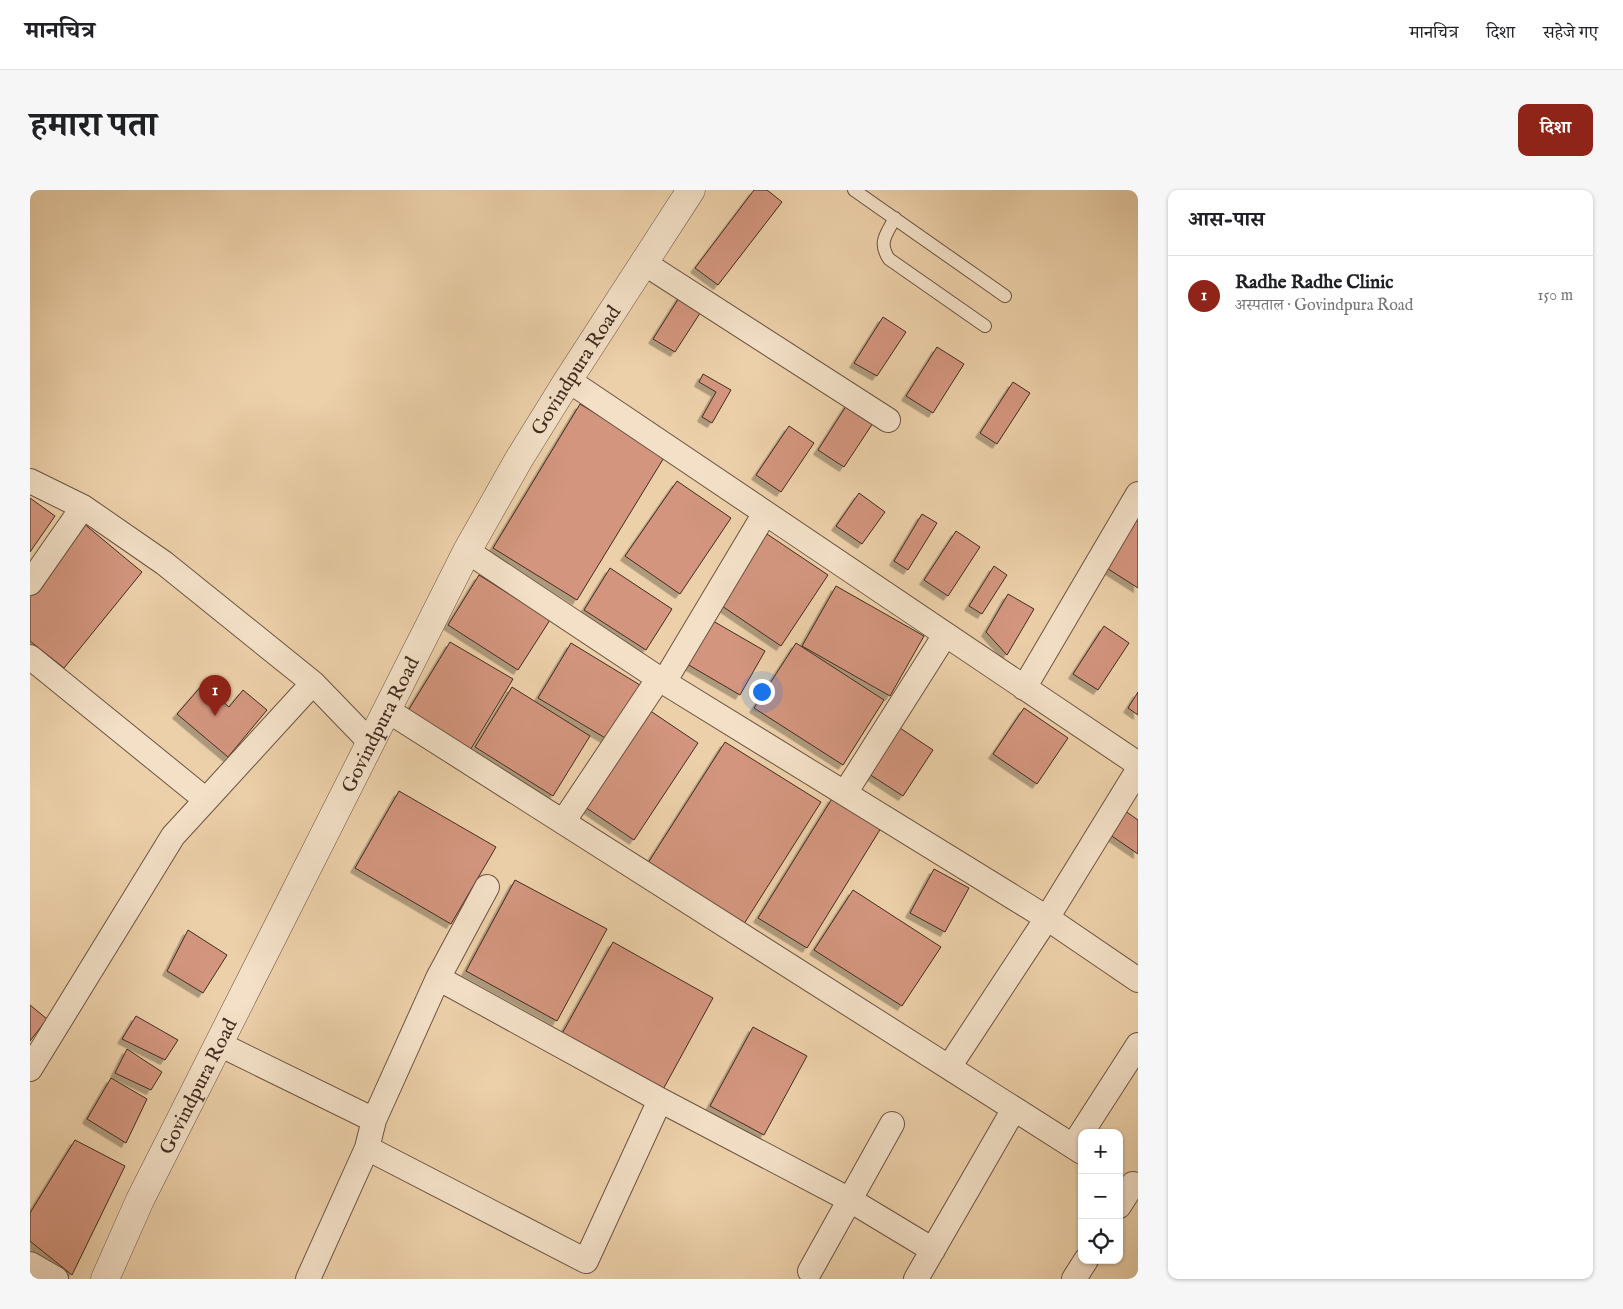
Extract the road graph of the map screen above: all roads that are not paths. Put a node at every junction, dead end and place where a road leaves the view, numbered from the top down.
1 (691, 190) edge
2 (854, 190) edge
3 (895, 218) junction
4 (644, 263) junction
5 (1005, 296) dead end
6 (985, 326) dead end
7 (568, 380) junction
8 (888, 420) dead end
9 (30, 480) edge
10 (1138, 494) edge
11 (83, 507) junction
12 (765, 513) junction
13 (467, 551) junction
14 (30, 583) edge
15 (945, 635) junction
16 (30, 657) edge
17 (661, 680) junction
18 (313, 683) junction
19 (1024, 688) junction
20 (387, 710) junction
21 (371, 743) junction
22 (1138, 764) edge
23 (1138, 770) edge
24 (844, 793) junction
25 (206, 800) junction
26 (563, 822) junction
27 (487, 887) dead end
28 (1047, 918) junction
29 (438, 978) junction
30 (1138, 980) edge
31 (219, 1044) junction
32 (1138, 1045) edge
33 (949, 1068) junction
34 (30, 1069) edge
35 (660, 1100) junction
36 (1014, 1109) junction
37 (374, 1120) junction
38 (892, 1124) dead end
39 (367, 1148) junction
40 (1077, 1149) edge
41 (1130, 1183) edge
42 (1123, 1198) edge
43 (850, 1200) junction
44 (933, 1250) junction
45 (30, 1264) edge
46 (1083, 1264) edge
47 (810, 1271) dead end
48 (56, 1279) edge
49 (104, 1279) edge
50 (308, 1279) edge
51 (916, 1279) edge
52 (1074, 1279) edge

1 - 4 street, Govindpura Road
2 - 3 lane
3 - 5 lane
3 - 6 lane
4 - 7 street, Govindpura Road
4 - 8 street
7 - 12 street
7 - 13 street, Govindpura Road
9 - 11 street
10 - 19 street
11 - 14 street
11 - 18 street
12 - 15 street
12 - 17 street
13 - 17 street
13 - 20 street, Govindpura Road
15 - 19 street
15 - 24 street
16 - 25 street
17 - 24 street
17 - 26 street
18 - 21 street
18 - 25 street
19 - 22 street
20 - 21 street, Govindpura Road
20 - 26 street
21 - 31 street, Govindpura Road
23 - 28 street
24 - 28 street
25 - 34 street
26 - 33 street
27 - 29 street
28 - 30 street
28 - 33 street
29 - 35 street
29 - 37 street
31 - 37 street
31 - 49 street, Govindpura Road
32 - 40 street
33 - 36 street
35 - 39 street
35 - 43 street
36 - 40 street
36 - 44 street
37 - 39 street
38 - 43 street
39 - 50 street
41 - 42 street
43 - 44 street
43 - 47 street
44 - 51 street
45 - 48 street
46 - 52 street

